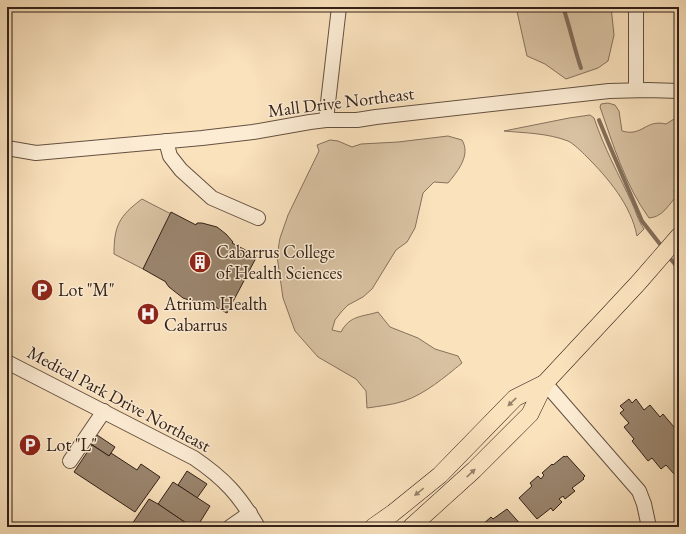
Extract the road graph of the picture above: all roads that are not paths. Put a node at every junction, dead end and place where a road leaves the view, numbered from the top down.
1 (339, 7) edge
2 (636, 7) edge
3 (636, 90) junction
4 (679, 91) edge
5 (326, 120) junction
6 (166, 141) junction
7 (7, 148) edge
8 (258, 218) dead end
9 (679, 236) edge
10 (7, 362) edge
11 (545, 383) junction
12 (104, 411) junction
13 (70, 461) dead end
14 (250, 513) junction
15 (230, 527) edge
16 (258, 527) edge
17 (373, 527) edge
18 (410, 527) edge
19 (648, 527) edge

1 - 5 street
2 - 3 street
3 - 4 street, Mall Drive Northeast
3 - 5 street, Mall Drive Northeast
5 - 6 street, Mall Drive Northeast
6 - 7 street, Mall Drive Northeast
6 - 8 street
9 - 11 main road
10 - 12 street, Medical Park Drive Northeast
11 -> 17 main road
18 -> 11 main road
11 - 19 street
12 - 13 street
12 - 14 street, Medical Park Drive Northeast
14 - 15 street
14 - 16 street, Medical Park Drive Northeast

